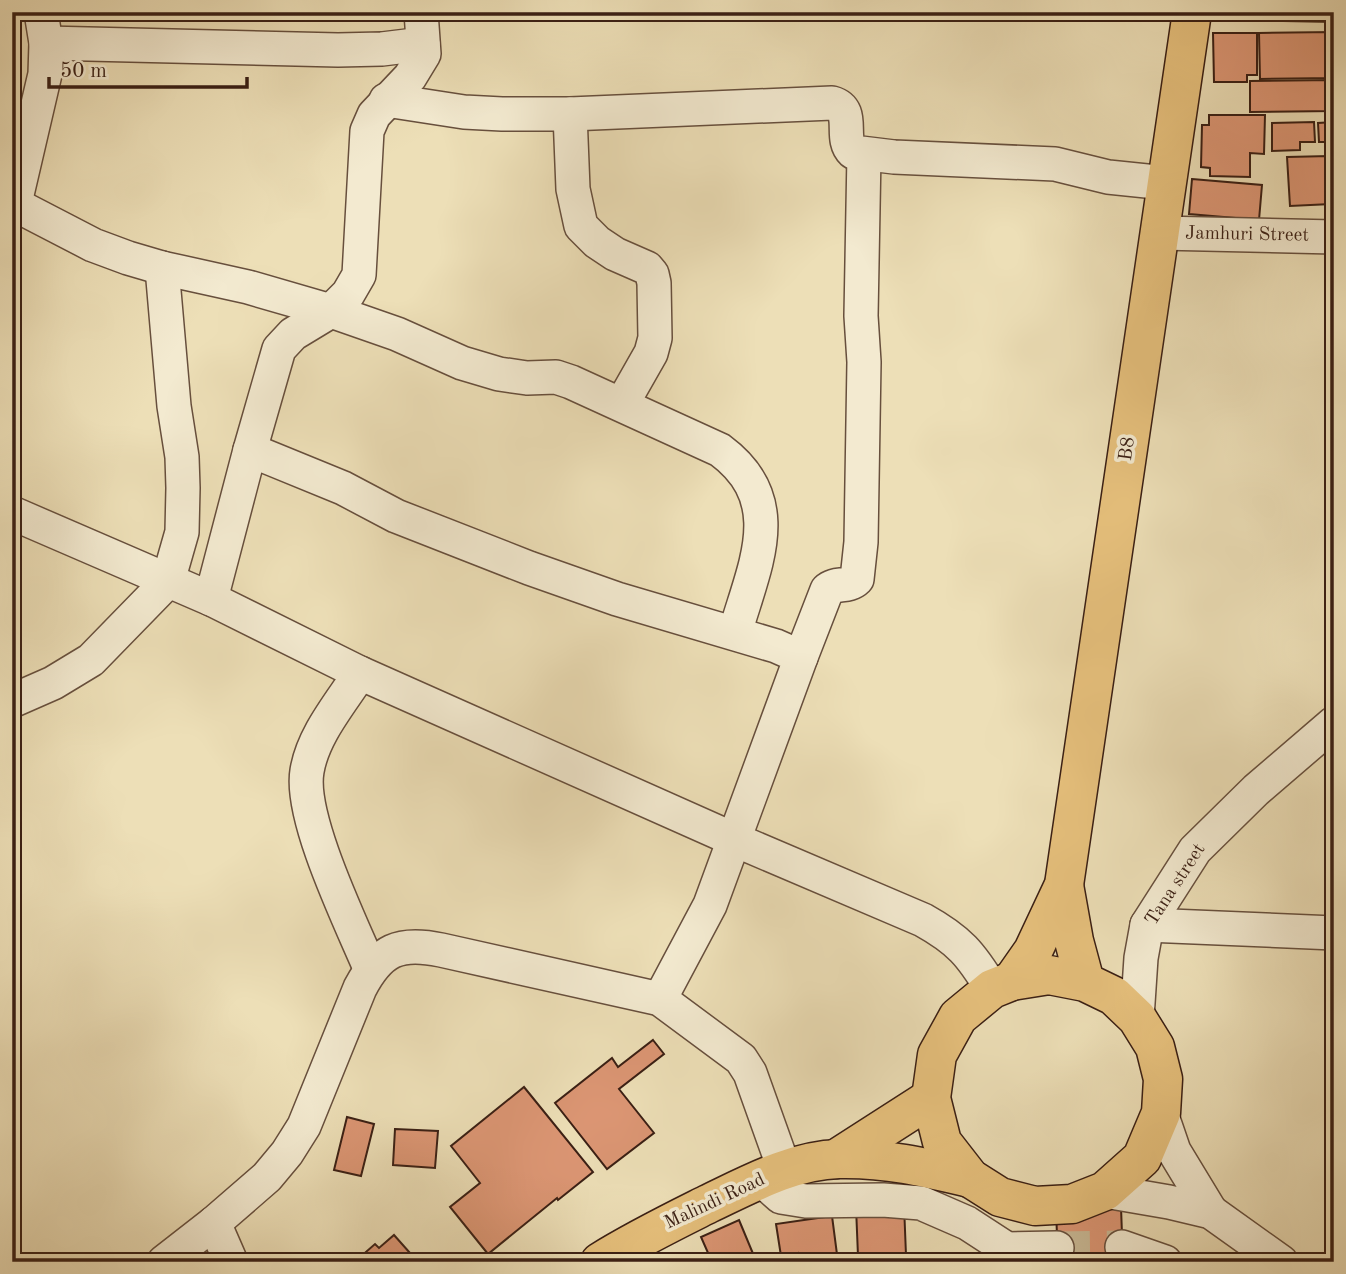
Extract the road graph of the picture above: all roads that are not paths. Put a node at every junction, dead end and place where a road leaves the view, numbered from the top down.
1 (1192, 12) edge
2 (43, 27) edge
3 (422, 28) edge
4 (386, 100) junction
5 (570, 114) junction
6 (864, 154) junction
7 (1166, 183) junction
8 (13, 203) edge
9 (1160, 233) junction
10 (1334, 237) edge
11 (162, 268) junction
12 (331, 312) junction
13 (622, 404) junction
14 (250, 450) junction
15 (12, 513) edge
16 (168, 581) junction
17 (211, 599) junction
18 (735, 634) junction
19 (801, 656) junction
20 (360, 673) junction
21 (12, 701) edge
22 (1334, 723) edge
23 (733, 839) junction
24 (1064, 885) junction
25 (1147, 925) junction
26 (1334, 933) edge
27 (370, 968) junction
28 (1085, 982) junction
29 (1002, 985) junction
30 (660, 999) junction
31 (1137, 1018) junction
32 (931, 1098) junction
33 (1161, 1113) junction
34 (836, 1159) junction
35 (773, 1175) junction
36 (970, 1178) junction
37 (1105, 1191) junction
38 (1211, 1212) junction
39 (214, 1223) junction
40 (1122, 1247) tunnel mouth
41 (1057, 1248) tunnel mouth
42 (1009, 1255) edge
43 (164, 1262) edge
44 (231, 1262) edge
45 (600, 1262) edge
46 (1165, 1262) edge
47 (1281, 1262) edge

1 - 7 highway, B8
2 - 3 street
2 - 8 street
3 - 4 street
4 - 5 street
4 - 12 street
5 - 6 street
5 - 13 street
6 - 7 street
6 - 19 street
7 - 9 highway, B8
8 - 11 street
9 - 10 street, Jamhuri Street
9 - 24 highway, B8
11 - 12 street
11 - 16 street
12 - 13 street
12 - 14 street
13 - 18 street
14 - 17 street
14 - 18 street
15 - 16 street
16 - 17 street
16 - 21 street
17 - 20 street
18 - 19 street
19 - 23 street
20 - 23 street
20 - 27 street
22 - 25 street, Tana street
23 - 29 street
23 - 30 street
24 - 28 highway
24 - 29 highway
25 - 26 street
25 - 31 street, Tana street
27 - 30 street
27 - 39 street
28 - 29 highway
28 - 31 highway
29 - 32 highway
30 - 35 street
31 - 33 highway
32 - 34 highway, Malindi Road
32 - 36 highway
33 - 37 highway
33 - 38 street
34 - 35 highway, Malindi Road
34 - 36 highway, Malindi Road
35 - 42 street
35 - 45 highway, Malindi Road
36 - 37 highway
37 - 38 street
38 - 47 street
39 - 43 street
39 - 44 street
40 - 46 street
41 - 42 street

